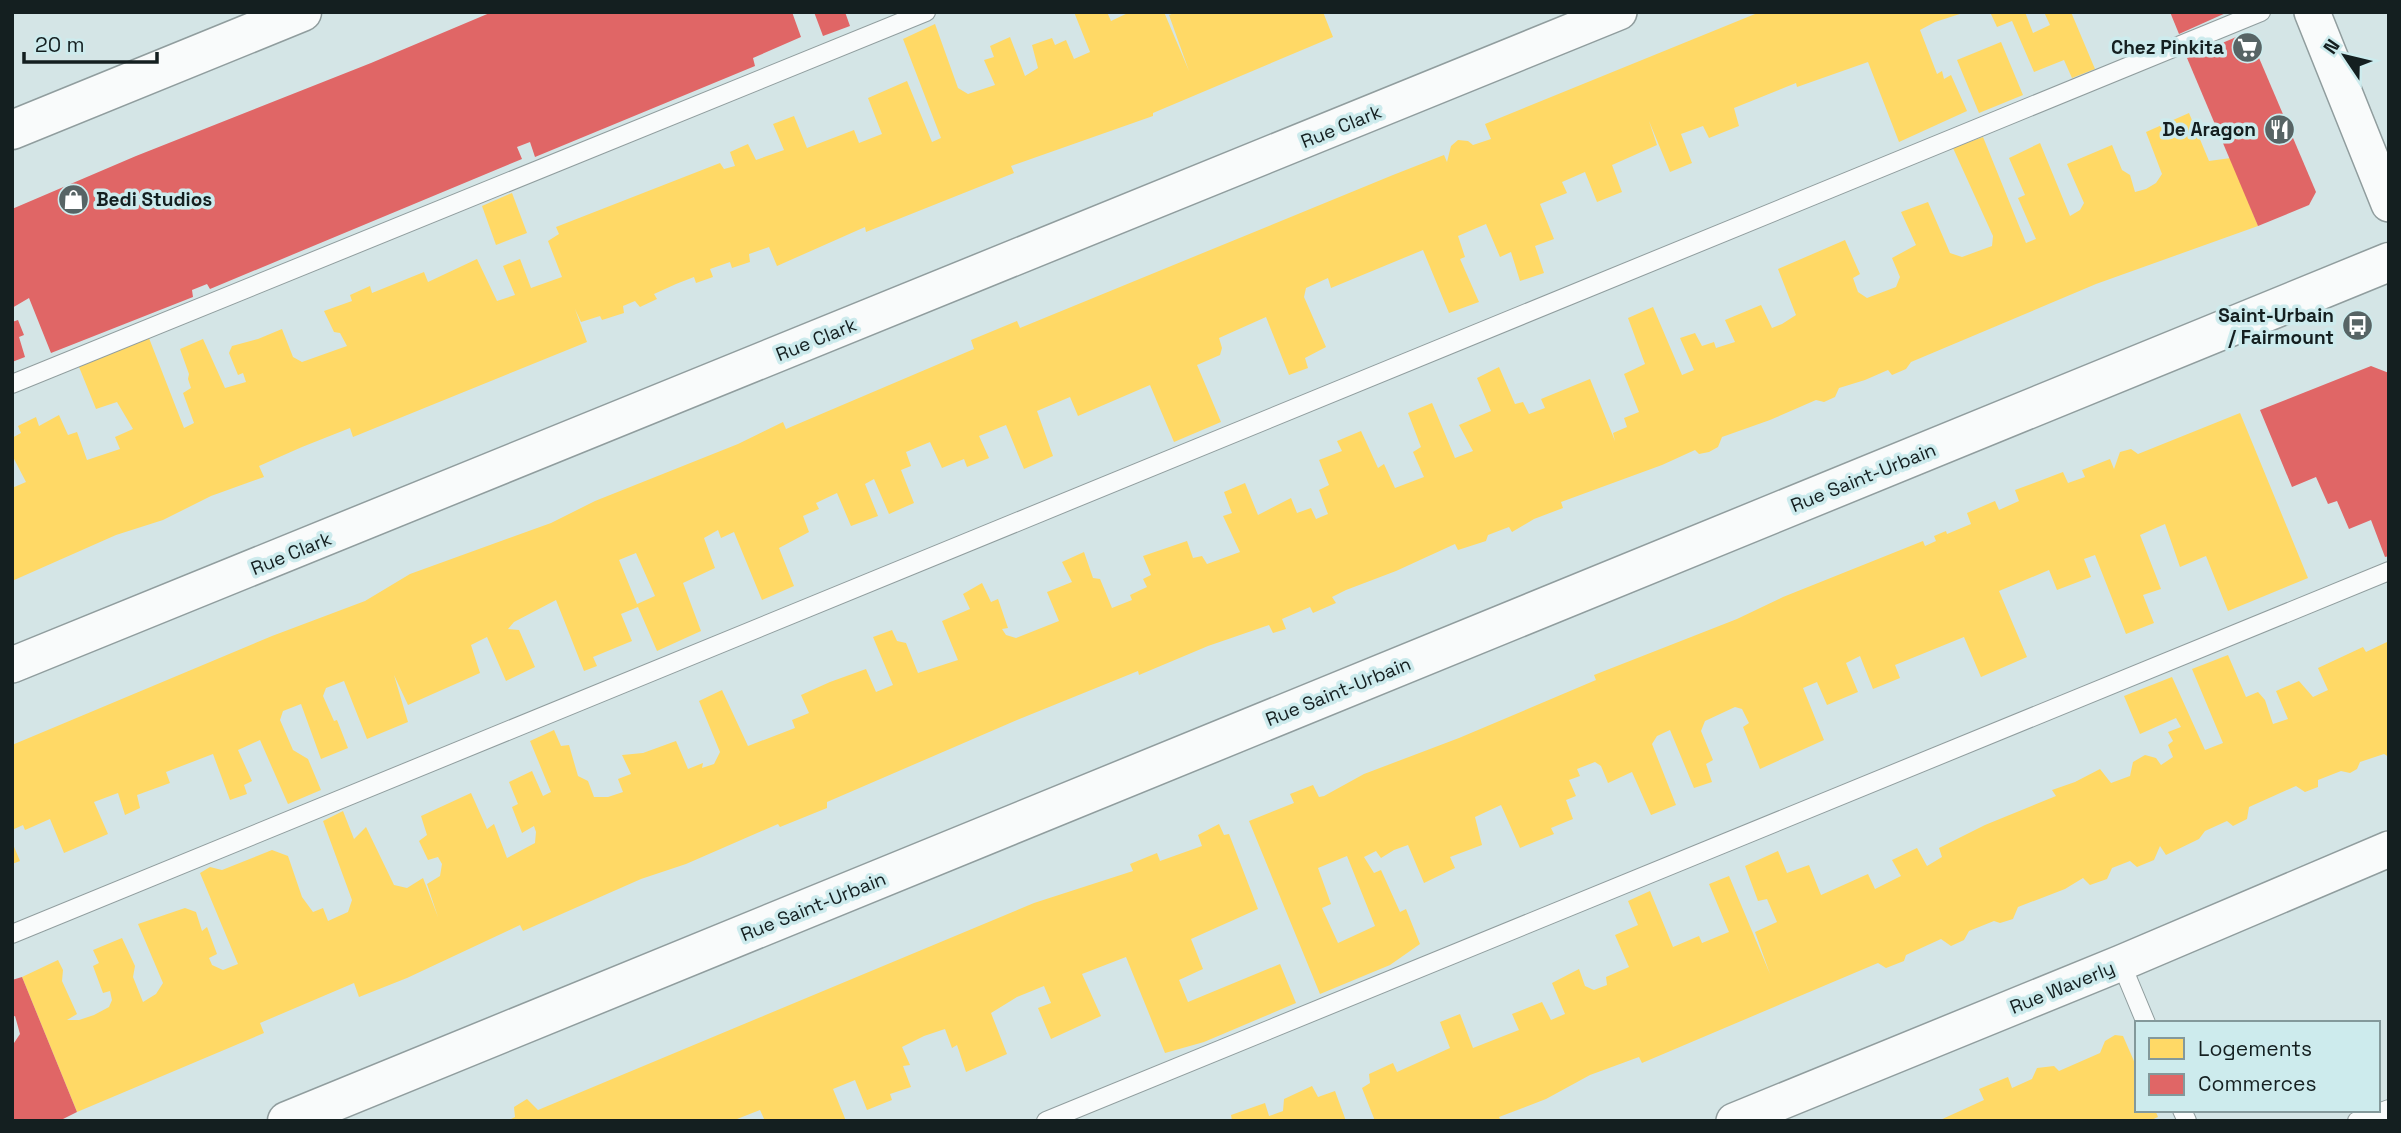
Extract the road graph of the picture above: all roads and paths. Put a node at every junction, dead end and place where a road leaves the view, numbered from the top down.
1 (302, 12) edge
2 (926, 12) edge
3 (1619, 12) edge
4 (2261, 12) edge
5 (2312, 12) edge
6 (12, 130) edge
7 (2389, 204) edge
8 (2389, 262) edge
9 (12, 384) edge
10 (2389, 571) edge
11 (12, 665) edge
12 (2389, 849) edge
13 (12, 934) edge
14 (2121, 963) junction
15 (2145, 1021) edge
16 (2389, 1109) edge
17 (287, 1121) edge
18 (1046, 1121) edge
19 (1734, 1121) edge
20 (2357, 1121) edge

1 - 6 main road
2 - 9 lane
3 - 11 street, Rue Clark
4 - 13 lane
5 - 7 street
8 - 17 main road, Rue Saint-Urbain
10 - 18 lane
12 - 14 street, Rue Waverly
14 - 15 lane
14 - 19 street, Rue Waverly
16 - 20 lane

